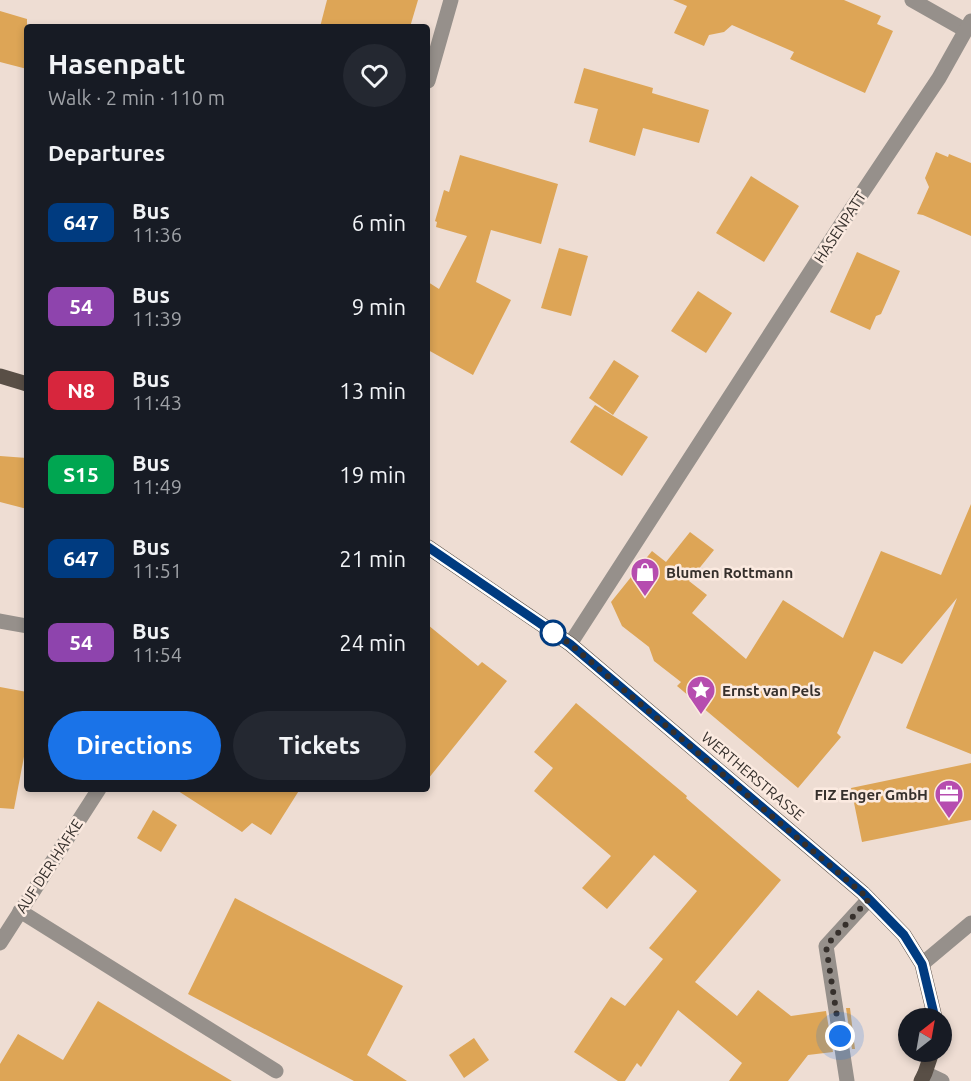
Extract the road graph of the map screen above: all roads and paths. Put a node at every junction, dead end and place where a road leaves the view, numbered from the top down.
1 (451, 0) edge
2 (912, 0) edge
3 (968, 25) edge
4 (430, 74) edge
5 (0, 376) edge
6 (24, 383) edge
7 (430, 548) edge
8 (0, 621) edge
9 (24, 625) edge
10 (570, 644) junction
11 (97, 792) edge
12 (869, 899) junction
13 (20, 911) junction
14 (971, 923) edge
15 (0, 943) edge
16 (922, 964) junction
17 (933, 1008) edge
18 (928, 1062) edge
19 (276, 1071) dead end
20 (923, 1077) edge
21 (847, 1081) edge
22 (942, 1081) edge

1 - 4 street
2 - 3 street
3 - 10 street, HASENPATT
5 - 6 main road
7 - 10 main road, WERTHERSTRASSE
8 - 9 street
10 - 12 main road, WERTHERSTRASSE
11 - 13 street, AUF DER HAFKE
12 - 16 main road, WERTHERSTRASSE
12 - 21 street
13 - 15 street, AUF DER HAFKE
13 - 19 street
14 - 16 street
16 - 17 main road, WERTHERSTRASSE
18 - 20 main road
20 - 22 street

